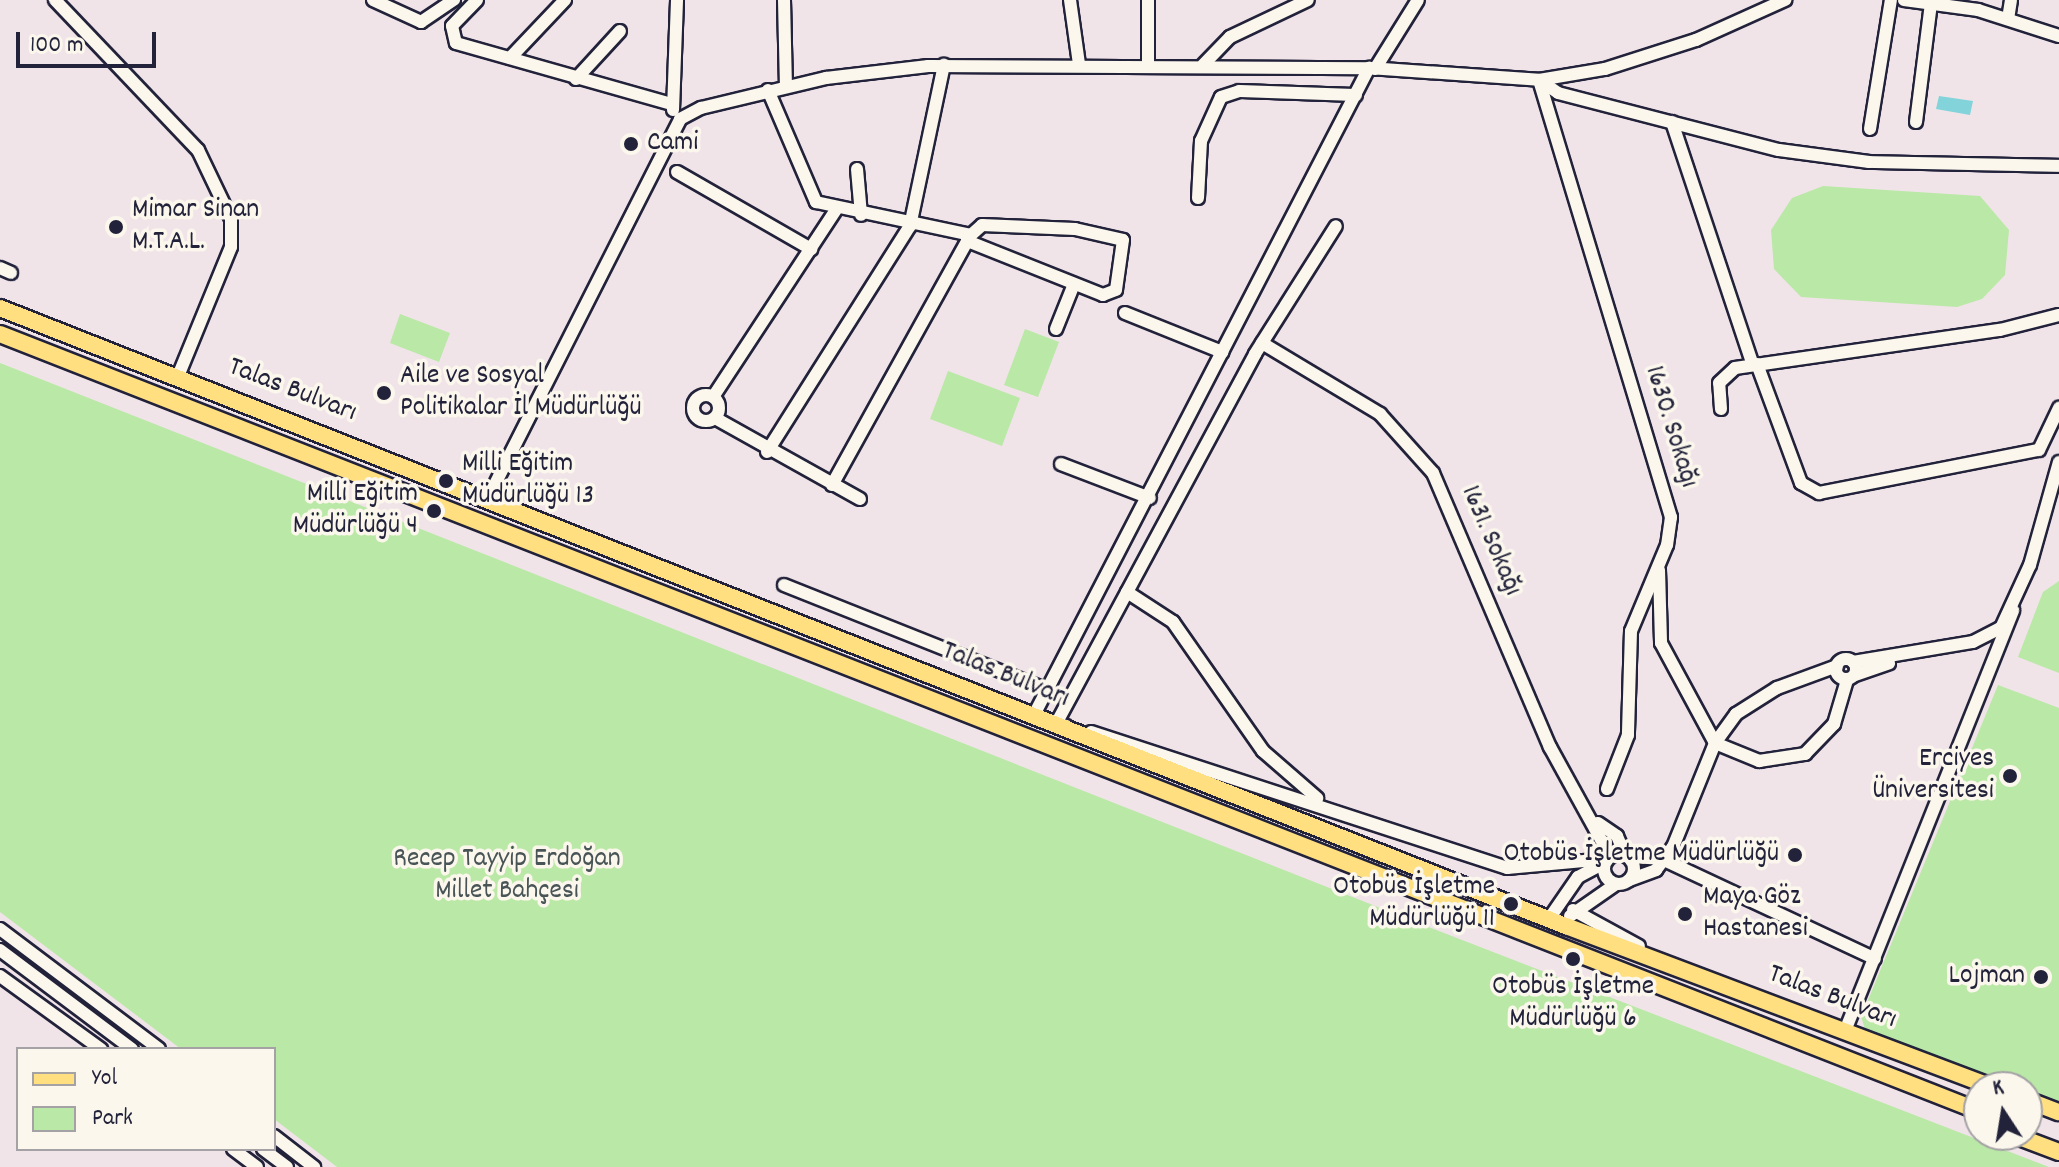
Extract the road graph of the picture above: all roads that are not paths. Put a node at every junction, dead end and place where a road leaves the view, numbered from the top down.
1 (55, 0) edge
2 (373, 0) edge
3 (454, 0) edge
4 (477, 0) edge
5 (565, 0) edge
6 (677, 0) edge
7 (784, 0) edge
8 (1070, 0) edge
9 (1148, 0) edge
10 (1308, 0) edge
11 (1418, 0) edge
12 (1785, 0) edge
13 (1891, 0) edge
14 (1904, 0) edge
15 (2011, 0) edge
16 (1931, 4) junction
17 (2008, 19) junction
18 (620, 31) dead end
19 (2059, 36) edge
20 (510, 58) junction
21 (1079, 64) junction
22 (944, 65) junction
23 (1148, 65) junction
24 (1203, 65) junction
25 (1372, 68) junction
26 (576, 79) junction
27 (1539, 80) junction
28 (786, 87) junction
29 (768, 90) junction
30 (1356, 95) junction
31 (671, 104) junction
32 (680, 119) junction
33 (1672, 122) junction
34 (1916, 122) dead end
35 (1870, 129) dead end
36 (2059, 166) edge
37 (857, 169) dead end
38 (677, 172) dead end
39 (1198, 198) dead end
40 (836, 210) junction
41 (861, 215) junction
42 (910, 226) junction
43 (1336, 226) dead end
44 (969, 238) junction
45 (811, 249) junction
46 (1074, 284) junction
47 (0, 308) edge
48 (1125, 313) dead end
49 (2059, 315) edge
50 (1056, 329) dead end
51 (0, 334) edge
52 (1262, 343) junction
53 (0, 345) edge
54 (1222, 352) junction
55 (1755, 365) junction
56 (178, 376) junction
57 (713, 397) junction
58 (2059, 408) edge
59 (1721, 409) dead end
60 (715, 418) junction
61 (767, 452) junction
62 (2059, 462) edge
63 (1061, 464) dead end
64 (832, 485) junction
65 (488, 498) junction
66 (1150, 498) junction
67 (860, 499) dead end
68 (1660, 563) junction
69 (784, 585) dead end
70 (1127, 592) junction
71 (2013, 610) junction
72 (1846, 671) junction
73 (1048, 690) junction
74 (1034, 715) junction
75 (1056, 724) junction
76 (1715, 743) junction
77 (1607, 789) dead end
78 (1323, 803) junction
79 (1598, 823) junction
80 (1627, 856) junction
81 (1662, 859) junction
82 (1607, 860) junction
83 (1557, 867) junction
84 (1629, 880) junction
85 (1573, 883) junction
86 (1616, 884) junction
87 (1573, 910) junction
88 (1549, 919) junction
89 (1566, 926) junction
90 (0, 929) edge
91 (0, 950) edge
92 (1875, 959) junction
93 (0, 976) edge
94 (1703, 977) junction
95 (1845, 1031) junction
96 (98, 1047) edge
97 (129, 1047) edge
98 (156, 1047) edge
99 (1963, 1076) edge
100 (1963, 1105) edge
101 (1963, 1116) edge
102 (276, 1138) edge
103 (236, 1151) edge
104 (266, 1151) edge
105 (257, 1167) edge
106 (287, 1167) edge
107 (314, 1167) edge

1 - 56 street
2 - 3 street
4 - 20 street
5 - 20 street
6 - 31 street
7 - 28 street
8 - 21 street
9 - 23 street
10 - 24 street
11 - 25 street
12 - 27 street
13 - 35 street
14 - 16 street
15 - 17 street
16 - 17 street
16 - 34 street
17 - 19 street
18 - 26 street
20 - 26 street
21 - 22 street
21 - 23 street
22 - 28 street
22 - 42 street
23 - 24 street
24 - 25 street
25 - 27 street
25 - 30 street
26 - 31 street
27 - 33 street
27 - 68 street, 1630. Sokağı
28 - 29 street
29 - 32 street
29 - 40 street
30 - 39 street
30 - 54 street
31 - 32 street
32 - 65 street
33 - 36 street
33 - 55 street
37 - 41 street
38 - 45 street
40 - 41 street
40 - 45 street
41 - 42 street
42 - 44 street
42 - 61 street
43 - 52 street
44 - 46 street
44 - 46 street
44 - 64 street
45 - 57 street
46 - 50 street
47 - 56 main road, Talas Bulvarı
48 - 54 street
49 - 55 street
51 - 100 main road, Talas Bulvarı
52 - 70 street
52 - 79 street, 1631. Sokağı
53 - 101 main road
54 - 66 street
55 - 58 street
55 - 59 street
56 - 65 main road, Talas Bulvarı
57 - 60 street
57 - 60 street
60 - 61 street
61 - 64 street
62 - 71 street
63 - 66 street
64 - 67 street
65 - 74 main road, Talas Bulvarı
66 - 73 street
68 - 76 street
68 - 77 street, 1630. Sokağı
69 - 73 street
70 - 75 street
70 - 78 street
71 - 72 street
71 - 92 street
72 - 76 street
72 - 76 street
73 - 74 street
74 - 75 main road, Talas Bulvarı
75 - 78 street
75 - 88 main road, Talas Bulvarı
76 - 81 street
78 - 83 street
79 - 80 street, 1631. Sokağı
79 - 82 street, 1631. Sokağı
80 - 81 street
80 - 82 street
80 - 84 street
81 - 84 street
81 - 92 street
82 - 83 street
82 - 85 street
82 - 86 street, 1631. Sokağı
83 - 85 street
84 - 86 street
85 - 88 street
86 - 87 street
87 - 89 street
87 - 94 street
88 - 89 main road, Talas Bulvarı
89 - 94 main road, Talas Bulvarı
90 - 98 street
91 - 97 street
92 - 95 street
93 - 96 street
94 - 95 main road, Talas Bulvarı
95 - 99 main road, Talas Bulvarı
102 - 107 street
103 - 105 street
104 - 106 street

